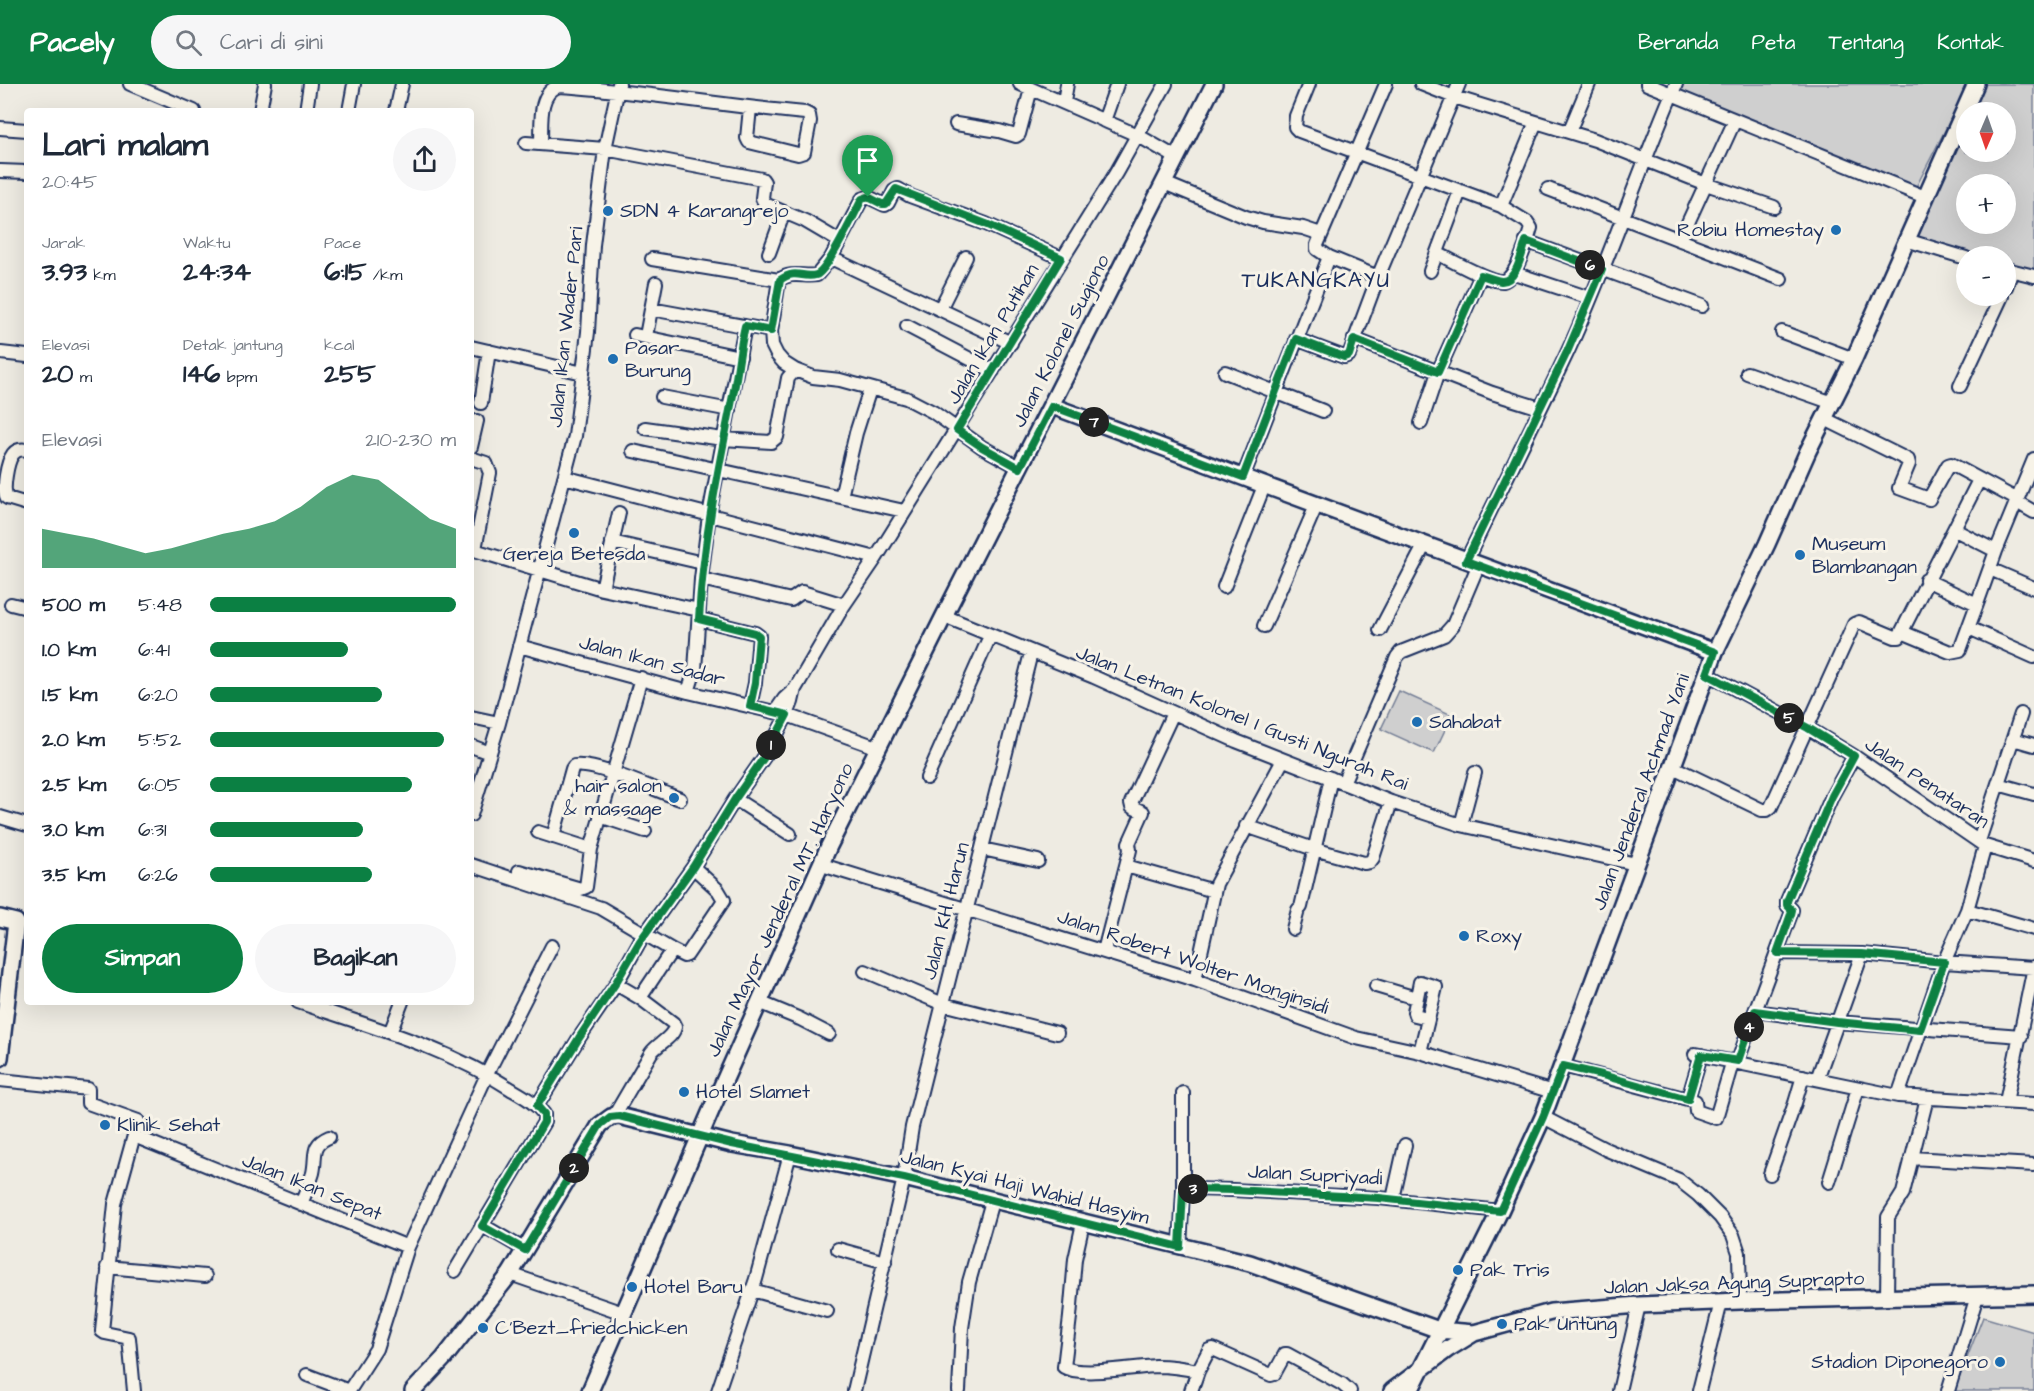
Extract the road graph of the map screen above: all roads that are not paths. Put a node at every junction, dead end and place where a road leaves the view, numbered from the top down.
1 (130, 84) edge
2 (265, 84) edge
3 (310, 84) edge
4 (354, 84) edge
5 (402, 84) edge
6 (1067, 84) edge
7 (1117, 84) edge
8 (1166, 84) edge
9 (1214, 84) edge
10 (1309, 84) edge
11 (1386, 84) edge
12 (1421, 84) edge
13 (1459, 84) edge
14 (1589, 84) edge
15 (1647, 84) edge
16 (1976, 84) edge
17 (1026, 86) edge
18 (618, 87) edge
19 (1674, 89) edge
20 (1454, 97) junction
21 (1064, 102) junction
22 (187, 108) edge
23 (261, 108) edge
24 (306, 108) edge
25 (350, 108) edge
26 (397, 108) edge
27 (750, 108) junction
28 (1735, 120) junction
29 (1104, 121) junction
30 (1536, 122) junction
31 (956, 124) dead end
32 (0, 128) edge
33 (24, 130) edge
34 (1569, 132) junction
35 (1137, 135) junction
36 (526, 143) dead end
37 (541, 144) junction
38 (605, 149) junction
39 (1358, 153) junction
40 (1177, 158) junction
41 (1644, 160) junction
42 (0, 171) edge
43 (24, 172) edge
44 (1421, 176) junction
45 (1164, 183) junction
46 (1706, 184) junction
47 (1548, 189) dead end
48 (1460, 191) junction
49 (1925, 197) junction
50 (1501, 206) junction
51 (1774, 207) dead end
52 (784, 212) junction
53 (1623, 218) junction
54 (1321, 234) junction
55 (1680, 240) junction
56 (1906, 240) junction
57 (840, 241) junction
58 (1526, 241) junction
59 (769, 253) dead end
60 (1437, 253) junction
61 (1956, 255) edge
62 (966, 256) dead end
63 (1329, 257) junction
64 (831, 258) junction
65 (1061, 258) junction
66 (652, 259) dead end
67 (1602, 270) junction
68 (1430, 271) dead end
69 (2016, 272) edge
70 (1514, 273) junction
71 (1481, 275) junction
72 (2034, 276) edge
73 (1378, 277) junction
74 (1781, 279) dead end
75 (780, 280) junction
76 (656, 283) dead end
77 (1590, 298) junction
78 (1702, 306) dead end
79 (1997, 306) edge
80 (651, 309) junction
81 (940, 309) junction
82 (745, 326) junction
83 (907, 326) dead end
84 (771, 331) junction
85 (1782, 332) dead end
86 (1296, 339) junction
87 (1354, 339) junction
88 (1011, 343) junction
89 (474, 348) edge
90 (489, 351) junction
91 (1, 353) edge
92 (24, 356) edge
93 (740, 357) junction
94 (1854, 359) junction
95 (795, 370) junction
96 (993, 370) junction
97 (1225, 372) dead end
98 (1438, 372) junction
99 (583, 373) junction
100 (1747, 373) dead end
101 (1960, 386) dead end
102 (870, 389) junction
103 (1275, 392) junction
104 (662, 397) dead end
105 (482, 403) dead end
106 (1833, 403) junction
107 (1052, 406) junction
108 (1540, 408) junction
109 (730, 410) junction
110 (1323, 411) dead end
111 (1825, 419) junction
112 (477, 421) dead end
113 (1421, 423) dead end
114 (645, 428) dead end
115 (957, 430) junction
116 (474, 434) edge
117 (723, 439) junction
118 (24, 450) edge
119 (633, 451) dead end
120 (474, 459) edge
121 (2034, 459) edge
122 (1020, 468) junction
123 (718, 471) junction
124 (564, 477) junction
125 (1243, 477) junction
126 (1979, 480) junction
127 (1264, 486) junction
128 (841, 497) junction
129 (2016, 500) junction
130 (24, 503) edge
131 (474, 503) edge
132 (484, 506) junction
133 (1316, 506) junction
134 (904, 511) junction
135 (2034, 512) edge
136 (619, 513) dead end
137 (709, 515) junction
138 (1954, 530) junction
139 (612, 542) junction
140 (1425, 544) junction
141 (474, 545) edge
142 (474, 549) edge
143 (1996, 551) junction
144 (876, 558) junction
145 (703, 563) junction
146 (1472, 563) junction
147 (1990, 568) junction
148 (540, 570) junction
149 (701, 579) junction
150 (1926, 580) junction
151 (1224, 587) dead end
152 (2034, 588) edge
153 (602, 589) junction
154 (11, 604) dead end
155 (1977, 604) junction
156 (844, 605) junction
157 (24, 607) edge
158 (699, 614) junction
159 (944, 616) junction
160 (1264, 626) dead end
161 (1969, 628) junction
162 (1380, 630) dead end
163 (1902, 632) junction
164 (990, 636) junction
165 (519, 646) junction
166 (1715, 652) junction
167 (1031, 653) junction
168 (2034, 657) edge
169 (1707, 674) junction
170 (640, 678) junction
171 (688, 692) junction
172 (750, 706) junction
173 (1173, 713) junction
174 (781, 714) junction
175 (2021, 714) dead end
176 (474, 718) edge
177 (499, 723) junction
178 (1808, 728) junction
179 (2013, 739) junction
180 (2034, 745) edge
181 (474, 747) edge
182 (879, 748) junction
183 (490, 753) junction
184 (1854, 756) junction
185 (1283, 760) junction
186 (1673, 767) junction
187 (1476, 773) dead end
188 (612, 774) junction
189 (927, 778) dead end
190 (1331, 778) junction
191 (1343, 783) junction
192 (1998, 784) junction
193 (2034, 794) edge
194 (735, 799) junction
195 (680, 800) dead end
196 (1391, 802) junction
197 (474, 805) edge
198 (600, 816) junction
199 (0, 817) edge
200 (24, 824) edge
201 (1461, 825) junction
202 (1246, 826) junction
203 (645, 831) dead end
204 (538, 832) dead end
205 (790, 834) dead end
206 (553, 837) junction
207 (1982, 844) junction
208 (591, 849) junction
209 (982, 849) junction
210 (1314, 849) junction
211 (1038, 861) dead end
212 (2034, 861) edge
213 (1636, 864) junction
214 (822, 865) junction
215 (474, 866) edge
216 (1126, 866) junction
217 (693, 867) junction
218 (519, 871) dead end
219 (1214, 891) junction
220 (967, 909) junction
221 (1967, 910) junction
222 (0, 918) edge
223 (21, 921) edge
224 (1293, 929) dead end
225 (2034, 929) edge
226 (645, 934) junction
227 (552, 946) dead end
228 (672, 950) junction
229 (1104, 951) junction
230 (1777, 953) junction
231 (1862, 954) junction
232 (1944, 962) junction
233 (2034, 968) edge
234 (865, 971) dead end
235 (1195, 980) junction
236 (615, 984) junction
237 (1376, 987) dead end
238 (640, 998) junction
239 (1416, 998) junction
240 (759, 1002) junction
241 (943, 1004) junction
242 (307, 1005) edge
243 (401, 1005) edge
244 (1755, 1011) junction
245 (1428, 1018) junction
246 (1837, 1022) junction
247 (1920, 1030) junction
248 (1057, 1033) dead end
249 (390, 1034) junction
250 (829, 1034) dead end
251 (2021, 1036) junction
252 (1420, 1052) junction
253 (0, 1058) edge
254 (1736, 1061) junction
255 (1563, 1066) junction
256 (488, 1074) junction
257 (1803, 1076) junction
258 (1817, 1079) junction
259 (0, 1080) edge
260 (1858, 1088) junction
261 (1553, 1092) junction
262 (1183, 1093) dead end
263 (1898, 1096) junction
264 (1927, 1098) junction
265 (1688, 1099) junction
266 (2006, 1102) junction
267 (2034, 1104) edge
268 (537, 1106) junction
269 (614, 1116) junction
270 (1543, 1117) junction
271 (134, 1136) junction
272 (700, 1136) junction
273 (329, 1137) dead end
274 (1405, 1145) dead end
275 (790, 1154) junction
276 (1911, 1158) junction
277 (2034, 1165) edge
278 (1770, 1174) dead end
279 (904, 1178) junction
280 (1829, 1182) dead end
281 (1183, 1191) junction
282 (1394, 1199) junction
283 (992, 1201) junction
284 (301, 1204) junction
285 (1500, 1211) junction
286 (1083, 1223) junction
287 (482, 1226) junction
288 (408, 1247) junction
289 (1180, 1247) junction
290 (838, 1249) dead end
291 (525, 1250) junction
292 (885, 1262) junction
293 (107, 1268) junction
294 (455, 1270) dead end
295 (510, 1274) junction
296 (205, 1276) dead end
297 (752, 1290) junction
298 (2034, 1294) edge
299 (1977, 1296) junction
300 (1887, 1298) junction
301 (1740, 1301) junction
302 (1721, 1302) junction
303 (1639, 1305) junction
304 (827, 1311) dead end
305 (623, 1313) junction
306 (1439, 1330) junction
307 (1474, 1333) junction
308 (1420, 1369) junction
309 (1198, 1371) junction
310 (308, 1375) dead end
311 (134, 1391) edge
312 (349, 1391) edge
313 (413, 1391) edge
314 (590, 1391) edge
315 (717, 1391) edge
316 (854, 1391) edge
317 (959, 1391) edge
318 (1191, 1391) edge
319 (1350, 1391) edge
320 (1392, 1391) edge
321 (1410, 1391) edge
322 (1618, 1391) edge
323 (1699, 1391) edge
324 (1948, 1391) edge

1 - 22 street
2 - 23 street
3 - 24 street
4 - 25 street
5 - 26 street
6 - 21 street
7 - 29 street
8 - 35 street, Jalan Ikan Putihan
9 - 40 main road, Jalan Kolonel Sugiono
10 - 39 street
11 - 39 street
12 - 20 street
13 - 20 street
14 - 34 street
15 - 19 street
16 - 49 main road, Jalan Jenderal Achmad Yani
17 - 21 street
17 - 31 street
18 - 27 street
18 - 37 street
18 - 38 street, Jalan Ikan Wader Pari
19 - 28 street
19 - 41 street
20 - 30 street
20 - 44 street
21 - 29 street
27 - 27 street
28 - 46 street
28 - 49 street
29 - 35 street
30 - 34 street
30 - 50 street
32 - 33 street
34 - 41 street
35 - 40 street
35 - 65 street, Jalan Ikan Putihan
36 - 37 street
37 - 38 street
38 - 52 street
38 - 99 street, Jalan Ikan Wader Pari
39 - 44 street
39 - 54 street
40 - 45 main road, Jalan Kolonel Sugiono
41 - 46 street
41 - 53 street
42 - 43 street
44 - 48 street
44 - 73 street
45 - 54 street
45 - 107 main road, Jalan Kolonel Sugiono
46 - 51 street
46 - 55 street
47 - 53 street
48 - 50 street
48 - 60 street
49 - 56 main road, Jalan Jenderal Achmad Yani
50 - 58 street
52 - 57 street
52 - 59 street
53 - 55 street
53 - 67 street
54 - 63 street
55 - 74 street
56 - 61 street
56 - 94 main road, Jalan Jenderal Achmad Yani
57 - 64 street
57 - 65 street
58 - 67 street
58 - 70 street
60 - 68 street
60 - 71 street
62 - 81 street
63 - 73 street
63 - 86 street
64 - 75 street
64 - 81 street
65 - 88 street, Jalan Ikan Putihan
66 - 75 street
67 - 77 street
67 - 78 street
69 - 72 street
70 - 71 street
70 - 77 street
71 - 98 street
73 - 87 street
75 - 84 street
76 - 80 street
77 - 108 street
79 - 101 street
80 - 82 street
80 - 93 street
81 - 88 street
82 - 84 street
82 - 93 street
83 - 96 street
84 - 95 street
85 - 94 street
86 - 87 street
86 - 103 street
87 - 98 street
88 - 96 street, Jalan Ikan Putihan
89 - 90 street
90 - 99 street
90 - 105 street
91 - 92 street
93 - 109 street
94 - 106 main road, Jalan Jenderal Achmad Yani
95 - 102 street
95 - 117 street
96 - 115 street, Jalan Ikan Putihan
97 - 103 street
98 - 108 street
98 - 113 street
99 - 124 street, Jalan Ikan Wader Pari
100 - 106 street
102 - 115 street
102 - 128 street
103 - 110 street
103 - 125 street
104 - 109 street
106 - 111 main road, Jalan Jenderal Achmad Yani
107 - 122 main road, Jalan Kolonel Sugiono
107 - 125 main road
108 - 146 street
109 - 117 street
111 - 126 street
111 - 166 main road, Jalan Jenderal Achmad Yani
112 - 116 street
114 - 117 street
115 - 122 street
115 - 134 street, Jalan Ikan Putihan
117 - 123 street
118 - 130 street
119 - 123 street
120 - 132 street
121 - 129 street
122 - 159 main road, Jalan Kolonel Sugiono
123 - 128 street
123 - 137 street
124 - 137 street
124 - 148 street, Jalan Ikan Wader Pari
125 - 127 main road
126 - 129 street
126 - 138 street
127 - 133 main road
127 - 151 street
128 - 134 street
129 - 135 street
129 - 143 street
131 - 132 street
132 - 141 street
133 - 140 main road
133 - 160 street
134 - 144 street, Jalan Ikan Putihan
136 - 139 street
137 - 144 street
137 - 145 street
138 - 143 street
138 - 150 street
139 - 145 street
139 - 153 street
140 - 146 main road
140 - 162 street
142 - 148 street
143 - 147 street
144 - 156 street, Jalan Ikan Putihan
145 - 149 street
146 - 166 main road
146 - 191 street
147 - 152 street
147 - 155 street
148 - 153 street
148 - 165 street, Jalan Ikan Wader Pari
149 - 156 street
149 - 158 street
150 - 155 street
150 - 163 street
153 - 158 street
154 - 157 street
155 - 161 street
156 - 174 street, Jalan Ikan Putihan
158 - 171 street
158 - 172 street
159 - 164 street, Jalan Letnan Kolonel I Gusti Ngurah Rai
159 - 182 main road, Jalan Mayor Jenderal MT. Haryono
161 - 163 street
161 - 168 street
163 - 178 street
164 - 167 street, Jalan Letnan Kolonel I Gusti Ngurah Rai
164 - 189 street
165 - 170 street, Jalan Ikan Sadar
165 - 177 street, Jalan Ikan Wader Pari
166 - 169 main road, Jalan Jenderal Achmad Yani
167 - 173 street, Jalan Letnan Kolonel I Gusti Ngurah Rai
167 - 209 street, Jalan KH. Harun
169 - 178 street, Jalan Penataran
169 - 186 main road, Jalan Jenderal Achmad Yani
170 - 171 street, Jalan Ikan Sadar
170 - 188 street
171 - 172 street, Jalan Ikan Sadar
172 - 174 street, Jalan Ikan Sadar
173 - 185 street, Jalan Letnan Kolonel I Gusti Ngurah Rai
173 - 216 street
174 - 182 street, Jalan Ikan Sadar
174 - 194 street, Jalan Ikan Putihan
175 - 179 street
176 - 177 street
177 - 183 street, Jalan Ikan Wader Pari
178 - 184 street, Jalan Penataran
178 - 186 street
179 - 180 street
179 - 192 street
181 - 183 street
182 - 214 main road, Jalan Mayor Jenderal MT. Haryono
183 - 197 street, Jalan Ikan Wader Pari
184 - 207 street, Jalan Penataran
184 - 230 street
185 - 190 street, Jalan Letnan Kolonel I Gusti Ngurah Rai
185 - 202 street
186 - 213 main road, Jalan Jenderal Achmad Yani
187 - 201 street
188 - 195 street
188 - 198 street
188 - 206 street
190 - 191 street, Jalan Letnan Kolonel I Gusti Ngurah Rai
190 - 210 street
191 - 196 street, Jalan Letnan Kolonel I Gusti Ngurah Rai
192 - 193 street
192 - 207 street
194 - 205 street
194 - 217 street, Jalan Ikan Putihan
196 - 201 street, Jalan Letnan Kolonel I Gusti Ngurah Rai
196 - 210 street
198 - 203 street
198 - 208 street
199 - 200 street
201 - 213 street, Jalan Letnan Kolonel I Gusti Ngurah Rai
202 - 210 street
202 - 219 street
204 - 206 street
206 - 208 street
207 - 212 street, Jalan Penataran
207 - 221 street
208 - 218 street
209 - 211 street
209 - 220 street, Jalan KH. Harun
210 - 224 street
213 - 255 main road, Jalan Jenderal Achmad Yani
214 - 220 street, Jalan Robert Wolter Monginsidi
214 - 240 main road, Jalan Mayor Jenderal MT. Haryono
215 - 226 street
216 - 219 street
216 - 229 street
217 - 226 street, Jalan Ikan Putihan
217 - 228 street
219 - 235 street
220 - 229 street, Jalan Robert Wolter Monginsidi
220 - 241 street, Jalan KH. Harun
221 - 225 street
221 - 232 street
222 - 223 main road
223 - 253 main road
226 - 228 street
226 - 236 street, Jalan Ikan Putihan
227 - 256 street
228 - 238 street
229 - 235 street, Jalan Robert Wolter Monginsidi
230 - 231 street
230 - 244 street
231 - 232 street
231 - 246 street
232 - 233 street
232 - 247 street
233 - 251 street
234 - 241 street
235 - 252 street, Jalan Robert Wolter Monginsidi
236 - 238 street
236 - 268 street, Jalan Ikan Putihan
237 - 239 street
238 - 269 street
239 - 245 street
239 - 245 street
240 - 250 street
240 - 272 main road, Jalan Mayor Jenderal MT. Haryono
241 - 248 street
241 - 279 street, Jalan KH. Harun
242 - 249 street
243 - 249 street
244 - 246 street
244 - 254 street
245 - 252 street
246 - 247 street
246 - 258 street
247 - 251 street
247 - 263 street
249 - 256 street
251 - 266 street
252 - 261 street, Jalan Robert Wolter Monginsidi
254 - 257 street
254 - 265 street
254 - 265 street
255 - 261 main road, Jalan Jenderal Achmad Yani
255 - 265 street
256 - 268 street
256 - 288 street
257 - 258 street
257 - 278 street
258 - 260 street
259 - 271 street
260 - 263 street
260 - 280 street
261 - 270 main road, Jalan Jenderal Achmad Yani
262 - 281 street
263 - 264 street
264 - 266 street
264 - 276 street
266 - 267 street
268 - 287 street
269 - 272 main road, Jalan Kyai Haji Wahid Hasyim
269 - 291 main road
270 - 285 main road, Jalan Jenderal Achmad Yani
270 - 301 street
271 - 284 street, Jalan Ikan Sepat
271 - 293 street
272 - 275 main road, Jalan Kyai Haji Wahid Hasyim
272 - 305 main road, Jalan Mayor Jenderal MT. Haryono
273 - 284 street
274 - 282 street
275 - 279 main road, Jalan Kyai Haji Wahid Hasyim
275 - 297 street
276 - 277 street
276 - 300 street
279 - 283 main road, Jalan Kyai Haji Wahid Hasyim
279 - 292 street, Jalan KH. Harun
281 - 282 street, Jalan Supriyadi
281 - 289 street
282 - 285 street, Jalan Supriyadi
283 - 286 main road, Jalan Kyai Haji Wahid Hasyim
283 - 317 street
284 - 288 street, Jalan Ikan Sepat
285 - 306 main road, Jalan Jenderal Achmad Yani
286 - 289 main road, Jalan Kyai Haji Wahid Hasyim
286 - 309 street
287 - 291 street
287 - 294 street
288 - 312 street
289 - 306 main road, Jalan Kyai Haji Wahid Hasyim
290 - 292 street
291 - 295 main road
292 - 316 street, Jalan KH. Harun
293 - 296 street
293 - 311 street
295 - 305 street
295 - 313 main road
297 - 304 street
297 - 315 street
298 - 299 main road, Jalan Jaksa Agung Suprapto
299 - 300 main road, Jalan Jaksa Agung Suprapto
299 - 324 street
300 - 301 main road, Jalan Jaksa Agung Suprapto
301 - 302 main road, Jalan Jaksa Agung Suprapto
302 - 303 main road, Jalan Jaksa Agung Suprapto
302 - 323 street
303 - 307 main road, Jalan Jaksa Agung Suprapto
303 - 322 street
305 - 314 main road, Jalan Mayor Jenderal MT. Haryono
306 - 307 main road, Jalan Jaksa Agung Suprapto
306 - 308 main road, Jalan Jenderal Achmad Yani
307 - 308 main road
308 - 320 main road
308 - 321 main road, Jalan Jenderal Achmad Yani
309 - 318 street
309 - 319 street
310 - 312 street

